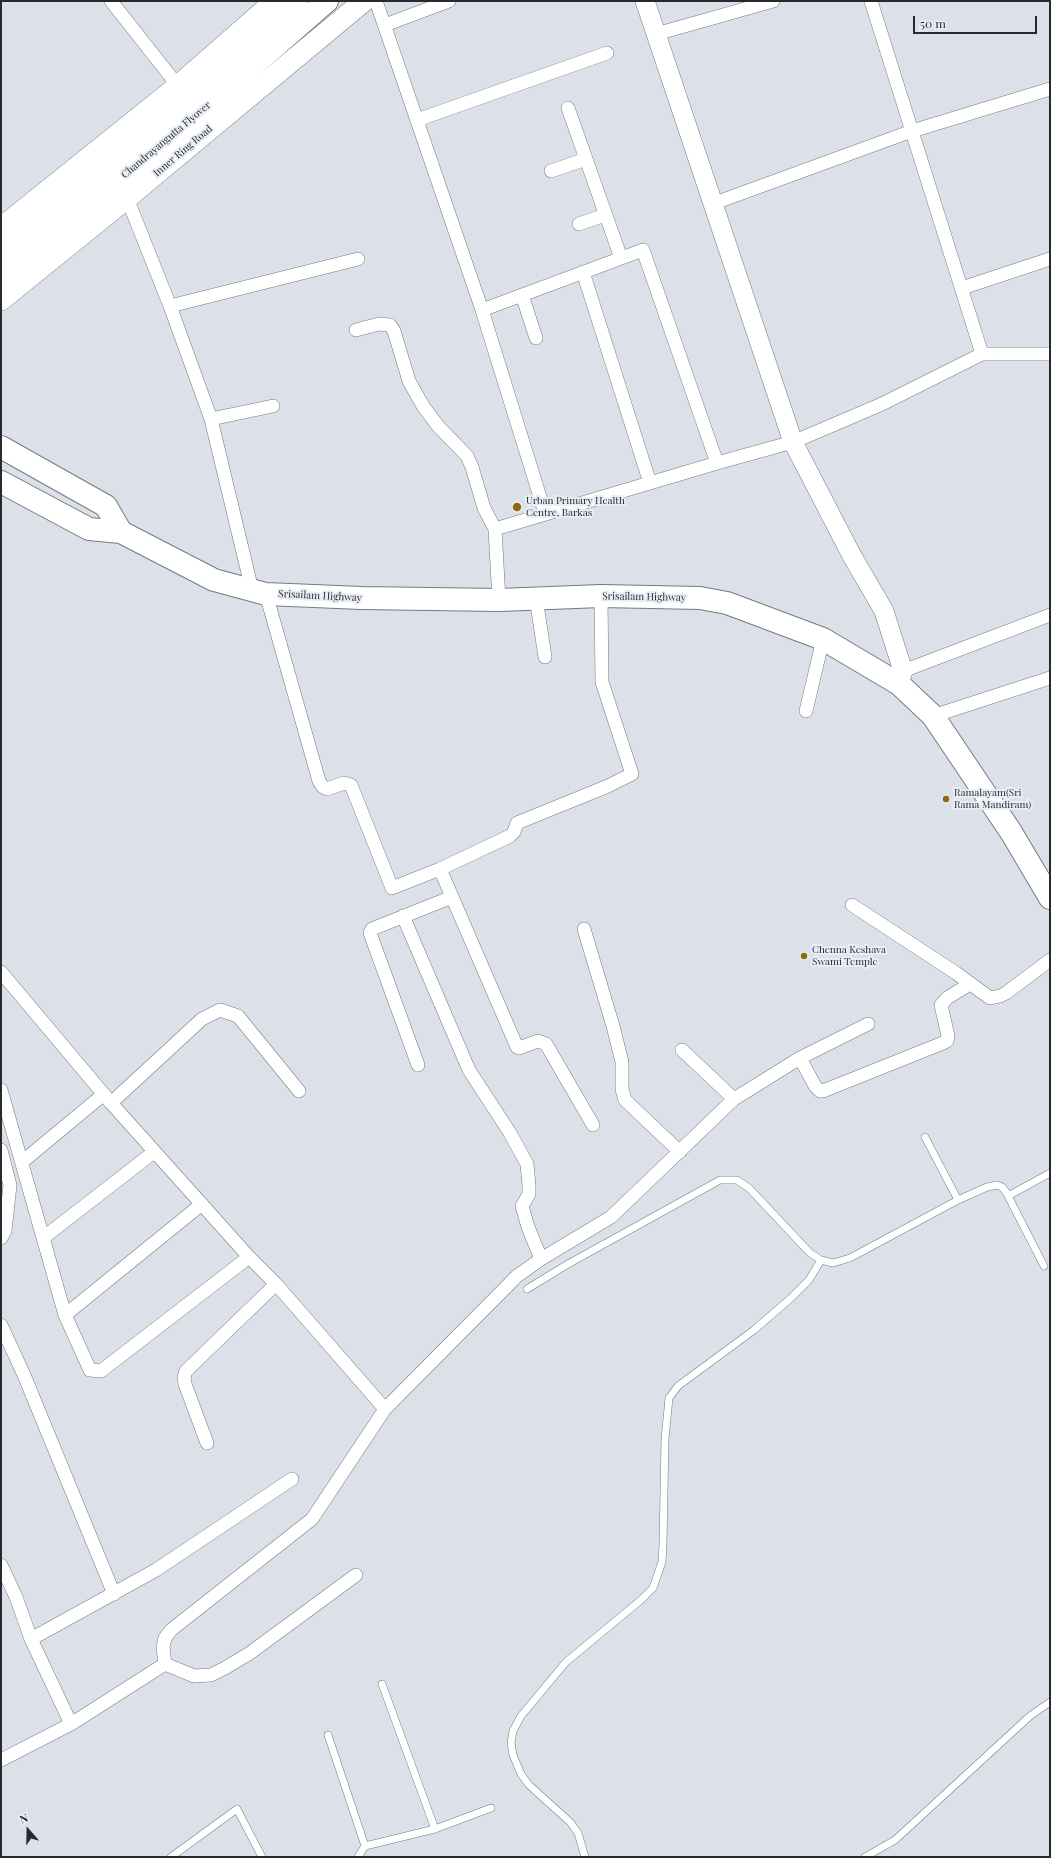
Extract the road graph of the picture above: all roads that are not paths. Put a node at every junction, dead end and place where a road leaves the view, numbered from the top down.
1 (112, 1) edge
2 (297, 1) edge
3 (327, 1) edge
4 (364, 1) edge
5 (376, 1) edge
6 (449, 1) edge
7 (646, 1) edge
8 (772, 1) edge
9 (871, 1) edge
10 (266, 4) edge
11 (386, 25) junction
12 (656, 34) junction
13 (607, 53) dead end
14 (178, 86) junction
15 (1049, 93) edge
16 (568, 108) dead end
17 (417, 120) junction
18 (912, 131) junction
19 (586, 159) junction
20 (551, 171) dead end
21 (127, 198) junction
22 (712, 204) junction
23 (605, 215) junction
24 (579, 224) dead end
25 (1, 228) edge
26 (1, 252) edge
27 (621, 258) junction
28 (358, 259) dead end
29 (1050, 259) edge
30 (583, 272) junction
31 (1, 276) edge
32 (962, 288) junction
33 (522, 295) junction
34 (1, 300) edge
35 (170, 306) junction
36 (482, 310) junction
37 (356, 330) dead end
38 (536, 338) dead end
39 (982, 354) junction
40 (1050, 354) edge
41 (273, 406) dead end
42 (211, 419) junction
43 (793, 442) junction
44 (1, 447) edge
45 (717, 463) junction
46 (1, 482) edge
47 (650, 483) junction
48 (545, 513) junction
49 (495, 529) junction
50 (121, 532) junction
51 (259, 592) junction
52 (601, 596) junction
53 (536, 598) junction
54 (499, 600) junction
55 (1050, 615) edge
56 (824, 639) junction
57 (545, 657) dead end
58 (901, 677) junction
59 (1050, 678) edge
60 (806, 711) dead end
61 (933, 716) junction
62 (440, 869) junction
63 (452, 897) junction
64 (1050, 898) edge
65 (852, 905) dead end
66 (403, 916) junction
67 (584, 929) dead end
68 (1050, 960) edge
69 (1, 972) edge
70 (970, 984) junction
71 (868, 1024) dead end
72 (682, 1050) dead end
73 (800, 1058) junction
74 (418, 1065) dead end
75 (1, 1090) edge
76 (299, 1091) dead end
77 (108, 1099) junction
78 (734, 1099) junction
79 (593, 1125) dead end
80 (925, 1137) dead end
81 (1, 1150) edge
82 (154, 1152) junction
83 (680, 1152) junction
84 (22, 1162) junction
85 (1050, 1173) edge
86 (1008, 1196) junction
87 (958, 1200) junction
88 (202, 1204) junction
89 (1, 1238) edge
90 (43, 1238) junction
91 (249, 1257) junction
92 (541, 1259) junction
93 (821, 1260) junction
94 (1044, 1266) dead end
95 (276, 1284) junction
96 (527, 1289) dead end
97 (65, 1315) junction
98 (1, 1325) edge
99 (385, 1409) junction
100 (207, 1443) dead end
101 (292, 1479) dead end
102 (1, 1564) edge
103 (356, 1575) dead end
104 (114, 1594) junction
105 (31, 1639) junction
106 (165, 1664) junction
107 (382, 1684) dead end
108 (1050, 1702) edge
109 (71, 1724) junction
110 (328, 1735) dead end
111 (1, 1760) edge
112 (491, 1808) dead end
113 (435, 1828) junction
114 (365, 1846) junction
115 (171, 1857) edge
116 (262, 1857) edge
117 (358, 1857) edge
118 (585, 1857) edge
119 (865, 1857) edge

1 - 14 street
2 - 26 highway, Chandrayangutta Flyover
3 - 31 highway, Chandrayangutta Flyover
4 - 21 main road, Inner Ring Road
5 - 11 street
6 - 11 street
7 - 12 main road
8 - 12 street
9 - 18 street
10 - 14 main road
11 - 17 street
12 - 22 main road
13 - 17 street
14 - 25 main road
15 - 18 street
16 - 19 street
17 - 36 street
18 - 22 street
18 - 32 street
19 - 20 street
19 - 23 street
21 - 34 main road, Inner Ring Road
21 - 35 street
22 - 43 main road
23 - 24 street
23 - 27 street
27 - 30 street
27 - 45 street
28 - 35 street
29 - 32 street
30 - 33 street
30 - 47 street
32 - 39 street
33 - 36 street
33 - 38 street
35 - 42 street
36 - 48 street
37 - 49 street
39 - 40 street
39 - 43 street
41 - 42 street
42 - 51 street
43 - 45 street
43 - 58 main road
44 - 50 highway
45 - 47 street
46 - 50 highway
47 - 48 street
48 - 49 street
49 - 54 street
50 - 51 highway, Srisailam Highway
51 - 54 highway, Srisailam Highway
51 - 62 street
52 - 53 highway, Srisailam Highway
52 - 56 highway, Srisailam Highway
52 - 62 street
53 - 54 highway, Srisailam Highway
53 - 57 street
55 - 58 street
56 - 58 highway, Srisailam Highway
56 - 60 street
58 - 61 highway, Srisailam Highway
59 - 61 street
61 - 64 highway, Srisailam Highway
62 - 63 street
63 - 66 street
63 - 79 street
65 - 70 street
66 - 74 street
66 - 92 street
67 - 83 street
68 - 70 street
69 - 77 street
70 - 73 street
71 - 73 street
72 - 78 street
73 - 78 street
75 - 84 street
76 - 77 street
77 - 82 street
77 - 84 street
78 - 83 street
80 - 87 lane
81 - 89 street
82 - 88 street
82 - 90 street
83 - 92 street
84 - 90 street
85 - 86 lane
86 - 87 lane
86 - 94 lane
87 - 93 lane
88 - 91 street
88 - 97 street
90 - 97 street
91 - 95 street
91 - 97 street
92 - 99 street
93 - 96 lane
93 - 118 lane
95 - 99 street
95 - 100 street
98 - 104 street
99 - 106 street
101 - 104 street
102 - 105 street
103 - 106 street
104 - 105 street
105 - 109 street
106 - 109 street
107 - 113 lane
108 - 119 lane
109 - 111 street
110 - 114 lane
112 - 113 lane
113 - 114 lane
114 - 117 lane
115 - 116 lane

